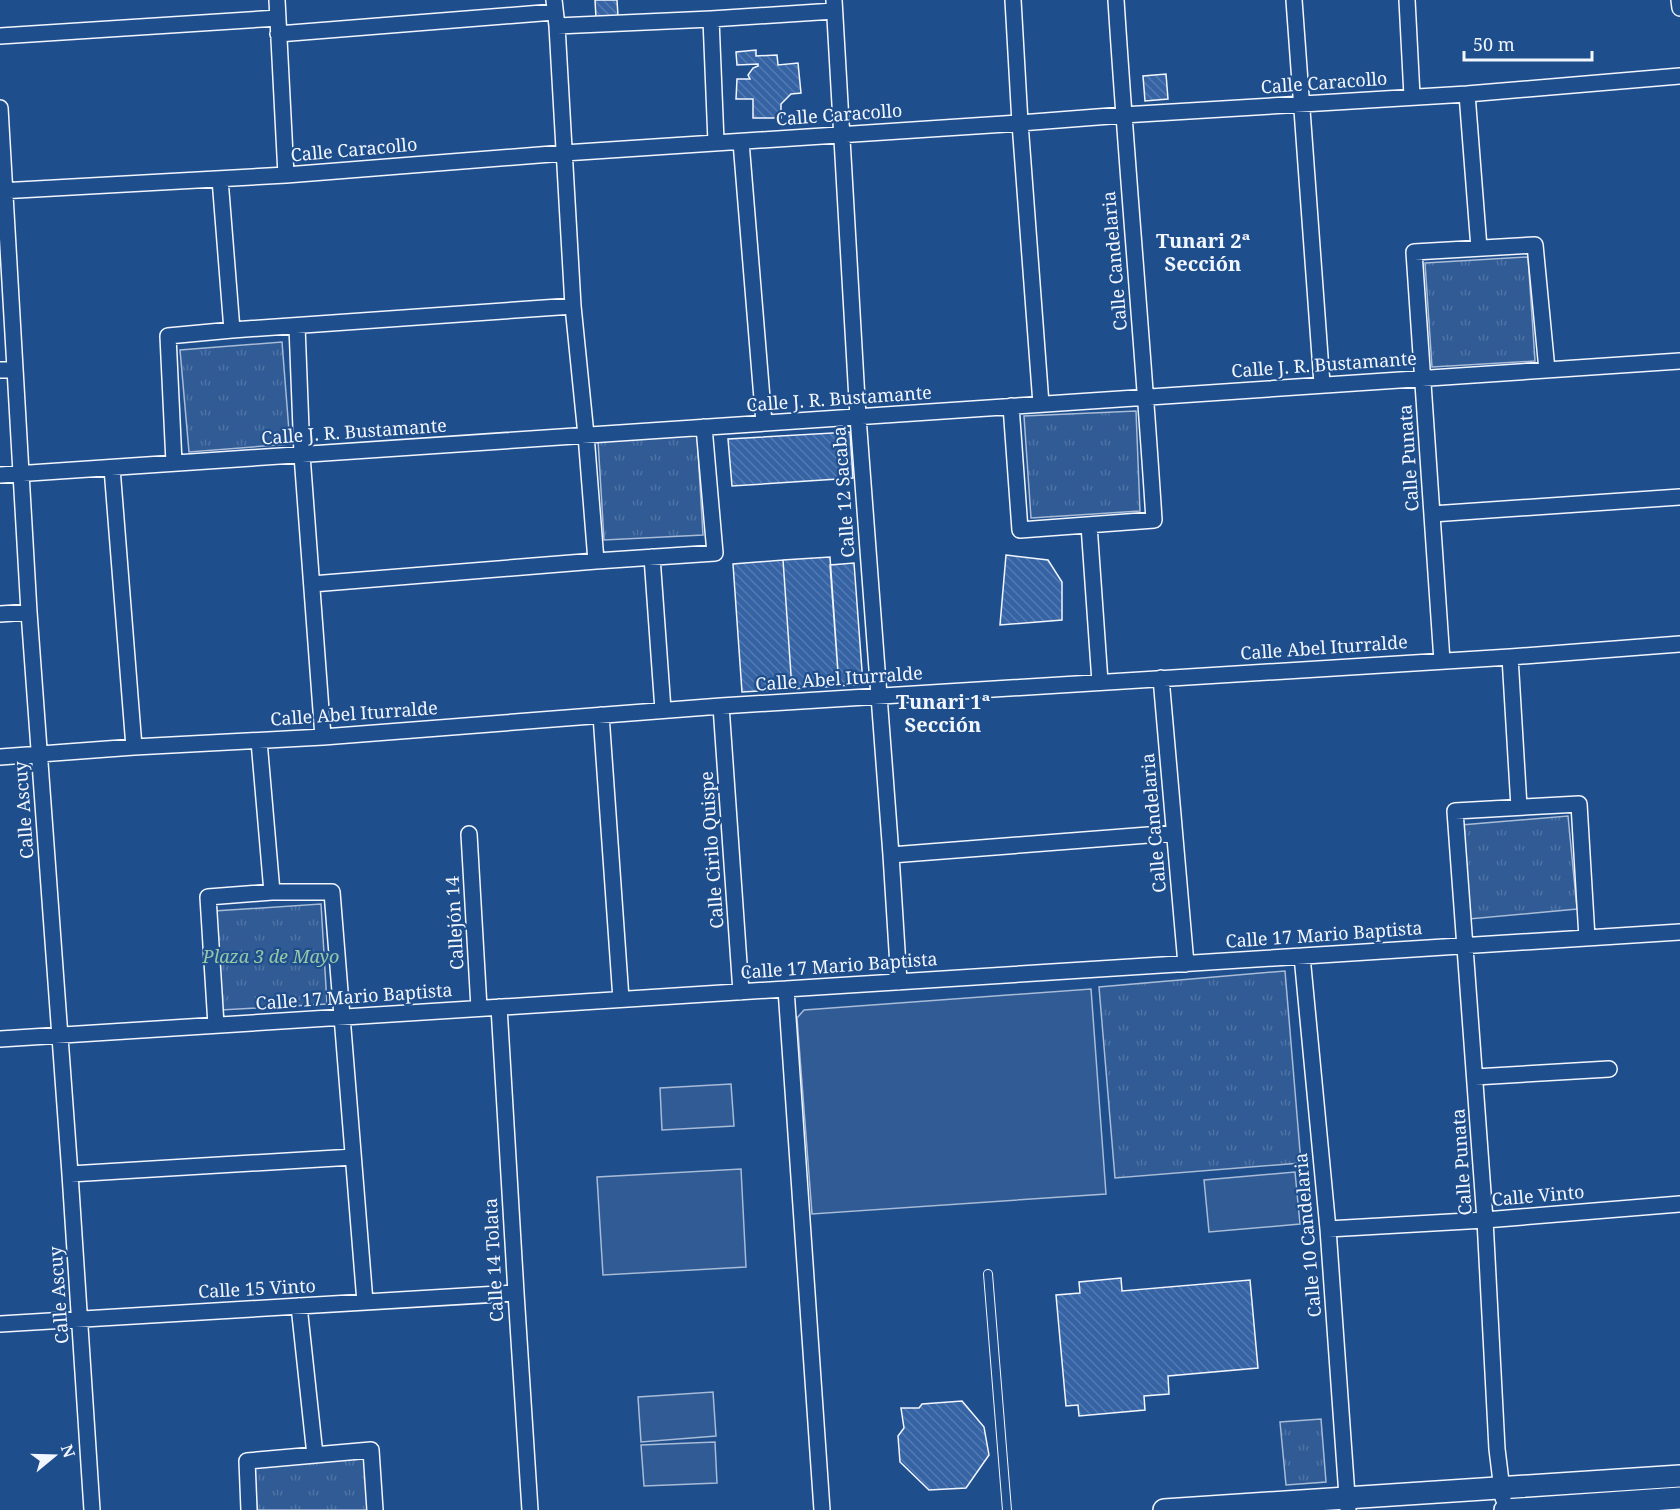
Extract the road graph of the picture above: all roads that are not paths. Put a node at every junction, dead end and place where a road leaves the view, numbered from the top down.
1 (277, 0) edge
2 (1013, 0) edge
3 (1116, 0) edge
4 (1294, 0) edge
5 (1407, 0) edge
6 (1679, 0) edge
7 (834, 6) edge
8 (1680, 8) edge
9 (555, 13) edge
10 (278, 18) junction
11 (711, 19) junction
12 (278, 34) junction
13 (0, 36) edge
14 (1680, 76) edge
15 (1467, 94) junction
16 (1412, 96) junction
17 (1301, 104) junction
18 (0, 108) edge
19 (1123, 115) junction
20 (1020, 123) junction
21 (842, 134) junction
22 (716, 142) junction
23 (741, 142) junction
24 (564, 153) junction
25 (286, 175) junction
26 (220, 179) junction
27 (2, 190) edge
28 (1479, 248) junction
29 (573, 306) junction
30 (297, 326) junction
31 (232, 330) junction
32 (1680, 361) edge
33 (8, 370) edge
34 (1547, 370) junction
35 (1423, 378) junction
36 (1322, 384) junction
37 (1146, 397) junction
38 (1041, 404) junction
39 (1011, 406) junction
40 (858, 417) junction
41 (764, 423) junction
42 (704, 427) junction
43 (586, 435) junction
44 (302, 455) junction
45 (174, 463) junction
46 (112, 468) junction
47 (20, 474) junction
48 (0, 475) edge
49 (1680, 497) edge
50 (1432, 514) junction
51 (1089, 525) junction
52 (652, 557) junction
53 (596, 561) junction
54 (312, 584) junction
55 (29, 612) junction
56 (0, 614) edge
57 (1680, 645) edge
58 (1510, 657) junction
59 (1442, 661) junction
60 (1161, 678) junction
61 (1100, 682) junction
62 (878, 696) junction
63 (721, 706) junction
64 (663, 710) junction
65 (601, 715) junction
66 (323, 737) junction
67 (259, 741) junction
68 (134, 747) junction
69 (40, 754) junction
70 (0, 757) edge
71 (1519, 807) junction
72 (1173, 833) junction
73 (469, 834) dead end
74 (891, 855) junction
75 (272, 892) junction
76 (1680, 932) edge
77 (1587, 938) junction
78 (1465, 946) junction
79 (1302, 956) junction
80 (1186, 964) junction
81 (899, 982) junction
82 (786, 989) junction
83 (741, 992) junction
84 (621, 999) junction
85 (499, 1007) junction
86 (479, 1008) junction
87 (342, 1017) junction
88 (216, 1025) junction
89 (59, 1035) junction
90 (0, 1039) edge
91 (1609, 1069) dead end
92 (1475, 1077) junction
93 (353, 1157) junction
94 (70, 1174) junction
95 (1680, 1204) edge
96 (1485, 1220) junction
97 (1328, 1229) junction
98 (988, 1274) dead end
99 (516, 1293) junction
100 (365, 1302) junction
101 (299, 1306) junction
102 (81, 1319) junction
103 (0, 1324) edge
104 (315, 1455) junction
105 (1680, 1476) edge
106 (1502, 1488) junction
107 (1680, 1498) edge
108 (1347, 1504) edge
109 (92, 1510) edge
110 (249, 1510) edge
111 (375, 1510) edge
112 (530, 1510) edge
113 (822, 1510) edge
114 (1007, 1510) edge
115 (1164, 1510) edge
116 (1505, 1510) edge

1 - 10 street
2 - 20 street
3 - 19 street, Calle Candelaria
4 - 17 street
5 - 16 street
6 - 8 street
7 - 11 street
7 - 21 street, Calle 12 Sacaba
9 - 11 street
9 - 12 street
9 - 24 street
10 - 12 street
10 - 13 street
11 - 22 street
12 - 25 street
14 - 15 street, Calle Caracollo
15 - 16 street, Calle Caracollo
15 - 28 street
16 - 17 street, Calle Caracollo
17 - 19 street, Calle Caracollo
17 - 36 street
18 - 27 street, Calle Ascuy
19 - 20 street, Calle Caracollo
19 - 37 street, Calle Candelaria
20 - 21 street, Calle Caracollo
20 - 38 street
21 - 23 street, Calle Caracollo
21 - 40 street, Calle 12 Sacaba
22 - 23 street, Calle Caracollo
22 - 24 street, Calle Caracollo
23 - 41 street
24 - 25 street, Calle Caracollo
24 - 29 street
25 - 26 street, Calle Caracollo
26 - 27 street, Calle Caracollo
26 - 31 street
27 - 33 street, Calle Ascuy
28 - 34 street
28 - 35 street, Calle Punata
29 - 30 street
29 - 43 street
30 - 31 street
30 - 44 street
31 - 45 street
32 - 34 street, Calle J. R. Bustamante
33 - 47 street, Calle Ascuy
34 - 35 street, Calle J. R. Bustamante
35 - 36 street, Calle J. R. Bustamante
35 - 50 street, Calle Punata
36 - 37 street, Calle J. R. Bustamante
37 - 38 street, Calle J. R. Bustamante
37 - 51 street, Calle Candelaria
38 - 39 street, Calle J. R. Bustamante
39 - 40 street, Calle J. R. Bustamante
39 - 51 street
40 - 41 street, Calle J. R. Bustamante
40 - 62 street, Calle 12 Sacaba
41 - 42 street, Calle J. R. Bustamante
42 - 43 street, Calle J. R. Bustamante
42 - 52 street
43 - 44 street, Calle J. R. Bustamante
43 - 53 street
44 - 45 street, Calle J. R. Bustamante
44 - 54 street
45 - 46 street, Calle J. R. Bustamante
46 - 47 street, Calle J. R. Bustamante
46 - 68 street
47 - 48 street, Calle J. R. Bustamante
47 - 55 street, Calle Ascuy
49 - 50 street
50 - 59 street, Calle Punata
51 - 61 street
52 - 53 street
52 - 64 street
53 - 54 street
54 - 66 street
55 - 56 street
55 - 69 street, Calle Ascuy
57 - 58 street, Calle Abel Iturralde
58 - 59 street, Calle Abel Iturralde
58 - 71 street
59 - 60 street, Calle Abel Iturralde
60 - 61 street, Calle Abel Iturralde
60 - 72 street, Calle Candelaria
61 - 62 street, Calle Abel Iturralde
62 - 63 street, Calle Abel Iturralde
62 - 74 street, Calle 12 Sacaba
63 - 64 street, Calle Abel Iturralde
63 - 83 street, Calle Cirilo Quispe
64 - 65 street, Calle Abel Iturralde
65 - 66 street, Calle Abel Iturralde
65 - 84 street
66 - 67 street, Calle Abel Iturralde
67 - 68 street, Calle Abel Iturralde
67 - 75 street
68 - 69 street, Calle Abel Iturralde
69 - 70 street, Calle Abel Iturralde
69 - 89 street, Calle Ascuy
71 - 77 street
71 - 78 street, Calle Punata
72 - 74 street
72 - 80 street, Calle Candelaria
73 - 86 street, Callejón 14
74 - 81 street, Calle 12 Sacaba
75 - 87 street
75 - 88 street
76 - 77 street, Calle 17 Mario Baptista
77 - 78 street, Calle 17 Mario Baptista
78 - 79 street, Calle 17 Mario Baptista
78 - 92 street, Calle Punata
79 - 80 street, Calle 17 Mario Baptista
79 - 97 street, Calle 10 Candelaria
80 - 81 street, Calle 17 Mario Baptista
81 - 82 street, Calle 17 Mario Baptista
82 - 83 street, Calle 17 Mario Baptista
82 - 113 street
83 - 84 street, Calle 17 Mario Baptista
84 - 85 street, Calle 17 Mario Baptista
85 - 86 street, Calle 17 Mario Baptista
85 - 99 street, Calle 14 Tolata
86 - 87 street, Calle 17 Mario Baptista
87 - 88 street, Calle 17 Mario Baptista
87 - 93 street
88 - 89 street, Calle 17 Mario Baptista
89 - 90 street, Calle 17 Mario Baptista
89 - 94 street, Calle Ascuy
91 - 92 street
92 - 96 street, Calle Punata
93 - 94 street
93 - 100 street
94 - 102 street, Calle Ascuy
95 - 96 street, Calle Vinto
96 - 97 street, Calle Vinto
96 - 106 street, Calle Punata
97 - 108 street, Calle 10 Candelaria
98 - 114 lane
99 - 100 street, Calle 15 Vinto
99 - 112 street, Calle 14 Tolata
100 - 101 street, Calle 15 Vinto
101 - 102 street, Calle 15 Vinto
101 - 104 street
102 - 103 street, Calle 15 Vinto
102 - 109 street, Calle Ascuy
104 - 110 street
104 - 111 street
105 - 106 main road
106 - 108 main road
106 - 116 street, Calle Punata
107 - 116 main road
108 - 115 main road

